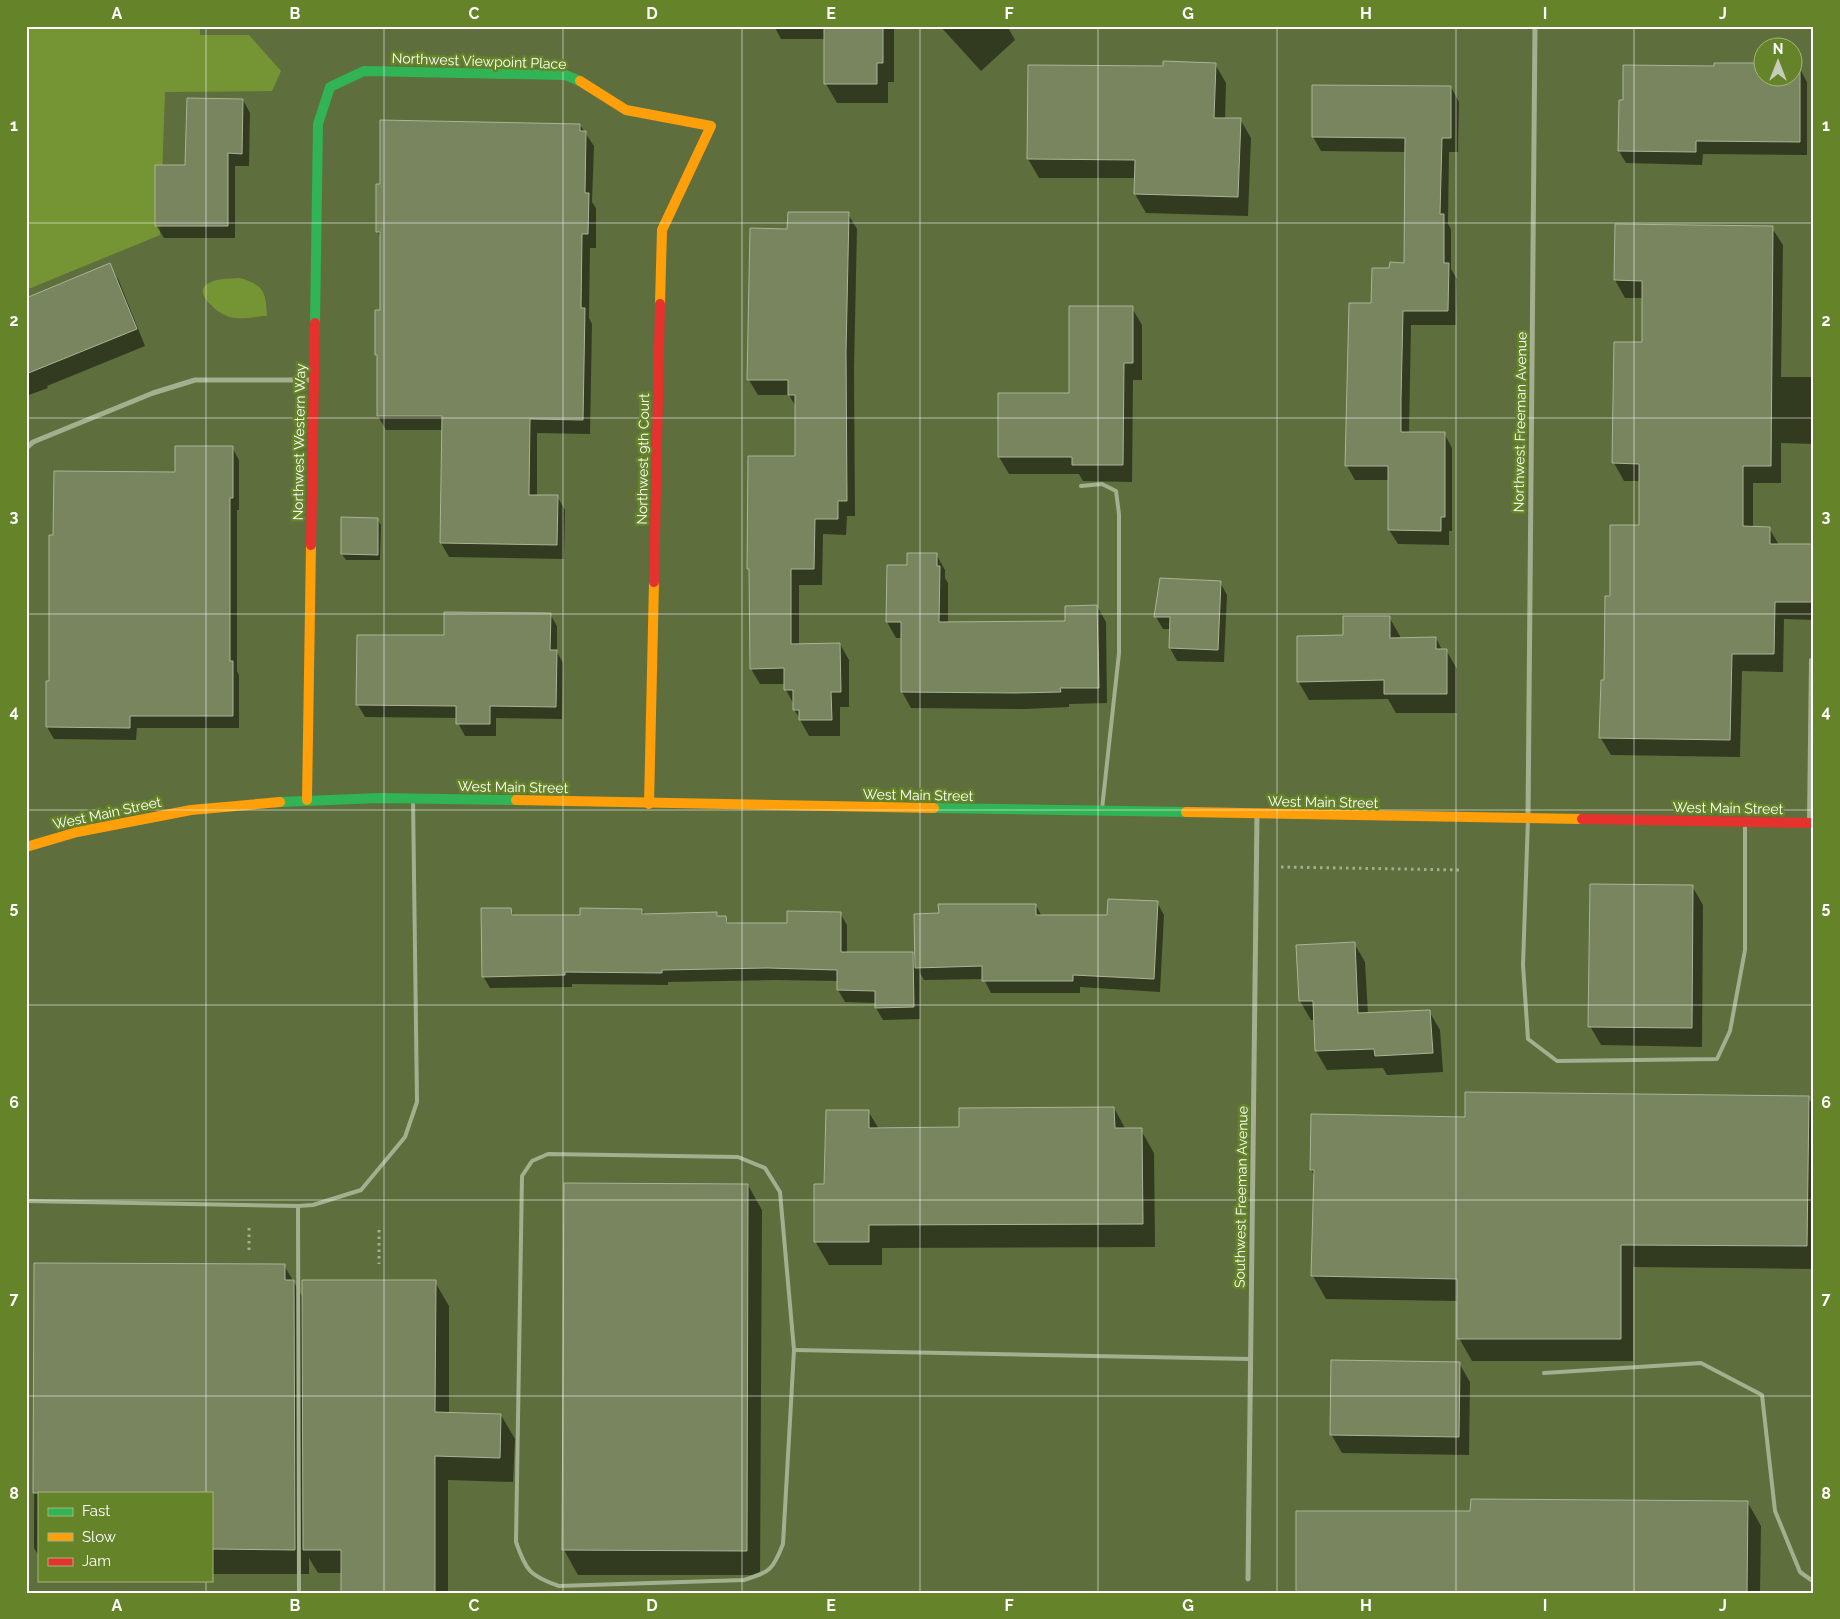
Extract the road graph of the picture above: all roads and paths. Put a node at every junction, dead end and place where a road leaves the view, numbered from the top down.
1 (1535, 26) edge
2 (330, 88) joint
3 (711, 126) joint
4 (313, 380) junction
5 (26, 448) edge
6 (1081, 486) dead end
7 (1811, 660) dead end
8 (413, 799) junction
9 (307, 800) junction
10 (649, 804) junction
11 (1101, 812) junction
12 (1258, 814) junction
13 (1528, 818) junction
14 (1745, 822) junction
15 (1812, 823) edge
16 (26, 846) edge
17 (1281, 866) dead end
18 (1461, 870) dead end
19 (26, 1201) edge
20 (298, 1206) junction
21 (249, 1226) dead end
22 (380, 1230) dead end
23 (249, 1252) dead end
24 (380, 1264) dead end
25 (794, 1350) junction
26 (1250, 1359) junction
27 (1544, 1373) dead end
28 (1248, 1579) dead end
29 (1814, 1582) edge
30 (299, 1593) edge

1 - 13 street, Northwest Freeman Avenue
2 - 3 street, Northwest Viewpoint Place
2 - 4 street, Northwest Western Way
3 - 10 street, Northwest 9th Court
4 - 5 street
4 - 9 street, Northwest Western Way
6 - 11 lane
7 - 15 lane
8 - 9 street, West Main Street
8 - 10 street, West Main Street
8 - 20 lane
9 - 16 street, West Main Street
10 - 11 street, West Main Street
11 - 12 street, West Main Street
12 - 13 street, West Main Street
12 - 26 street, Southwest Freeman Avenue
13 - 14 street, West Main Street
13 - 14 lane
14 - 15 street, West Main Street
17 - 18 path
19 - 20 lane
20 - 30 lane
21 - 23 path
22 - 24 path
25 - 25 lane
25 - 26 lane
26 - 28 street, Southwest Freeman Avenue
27 - 29 lane

